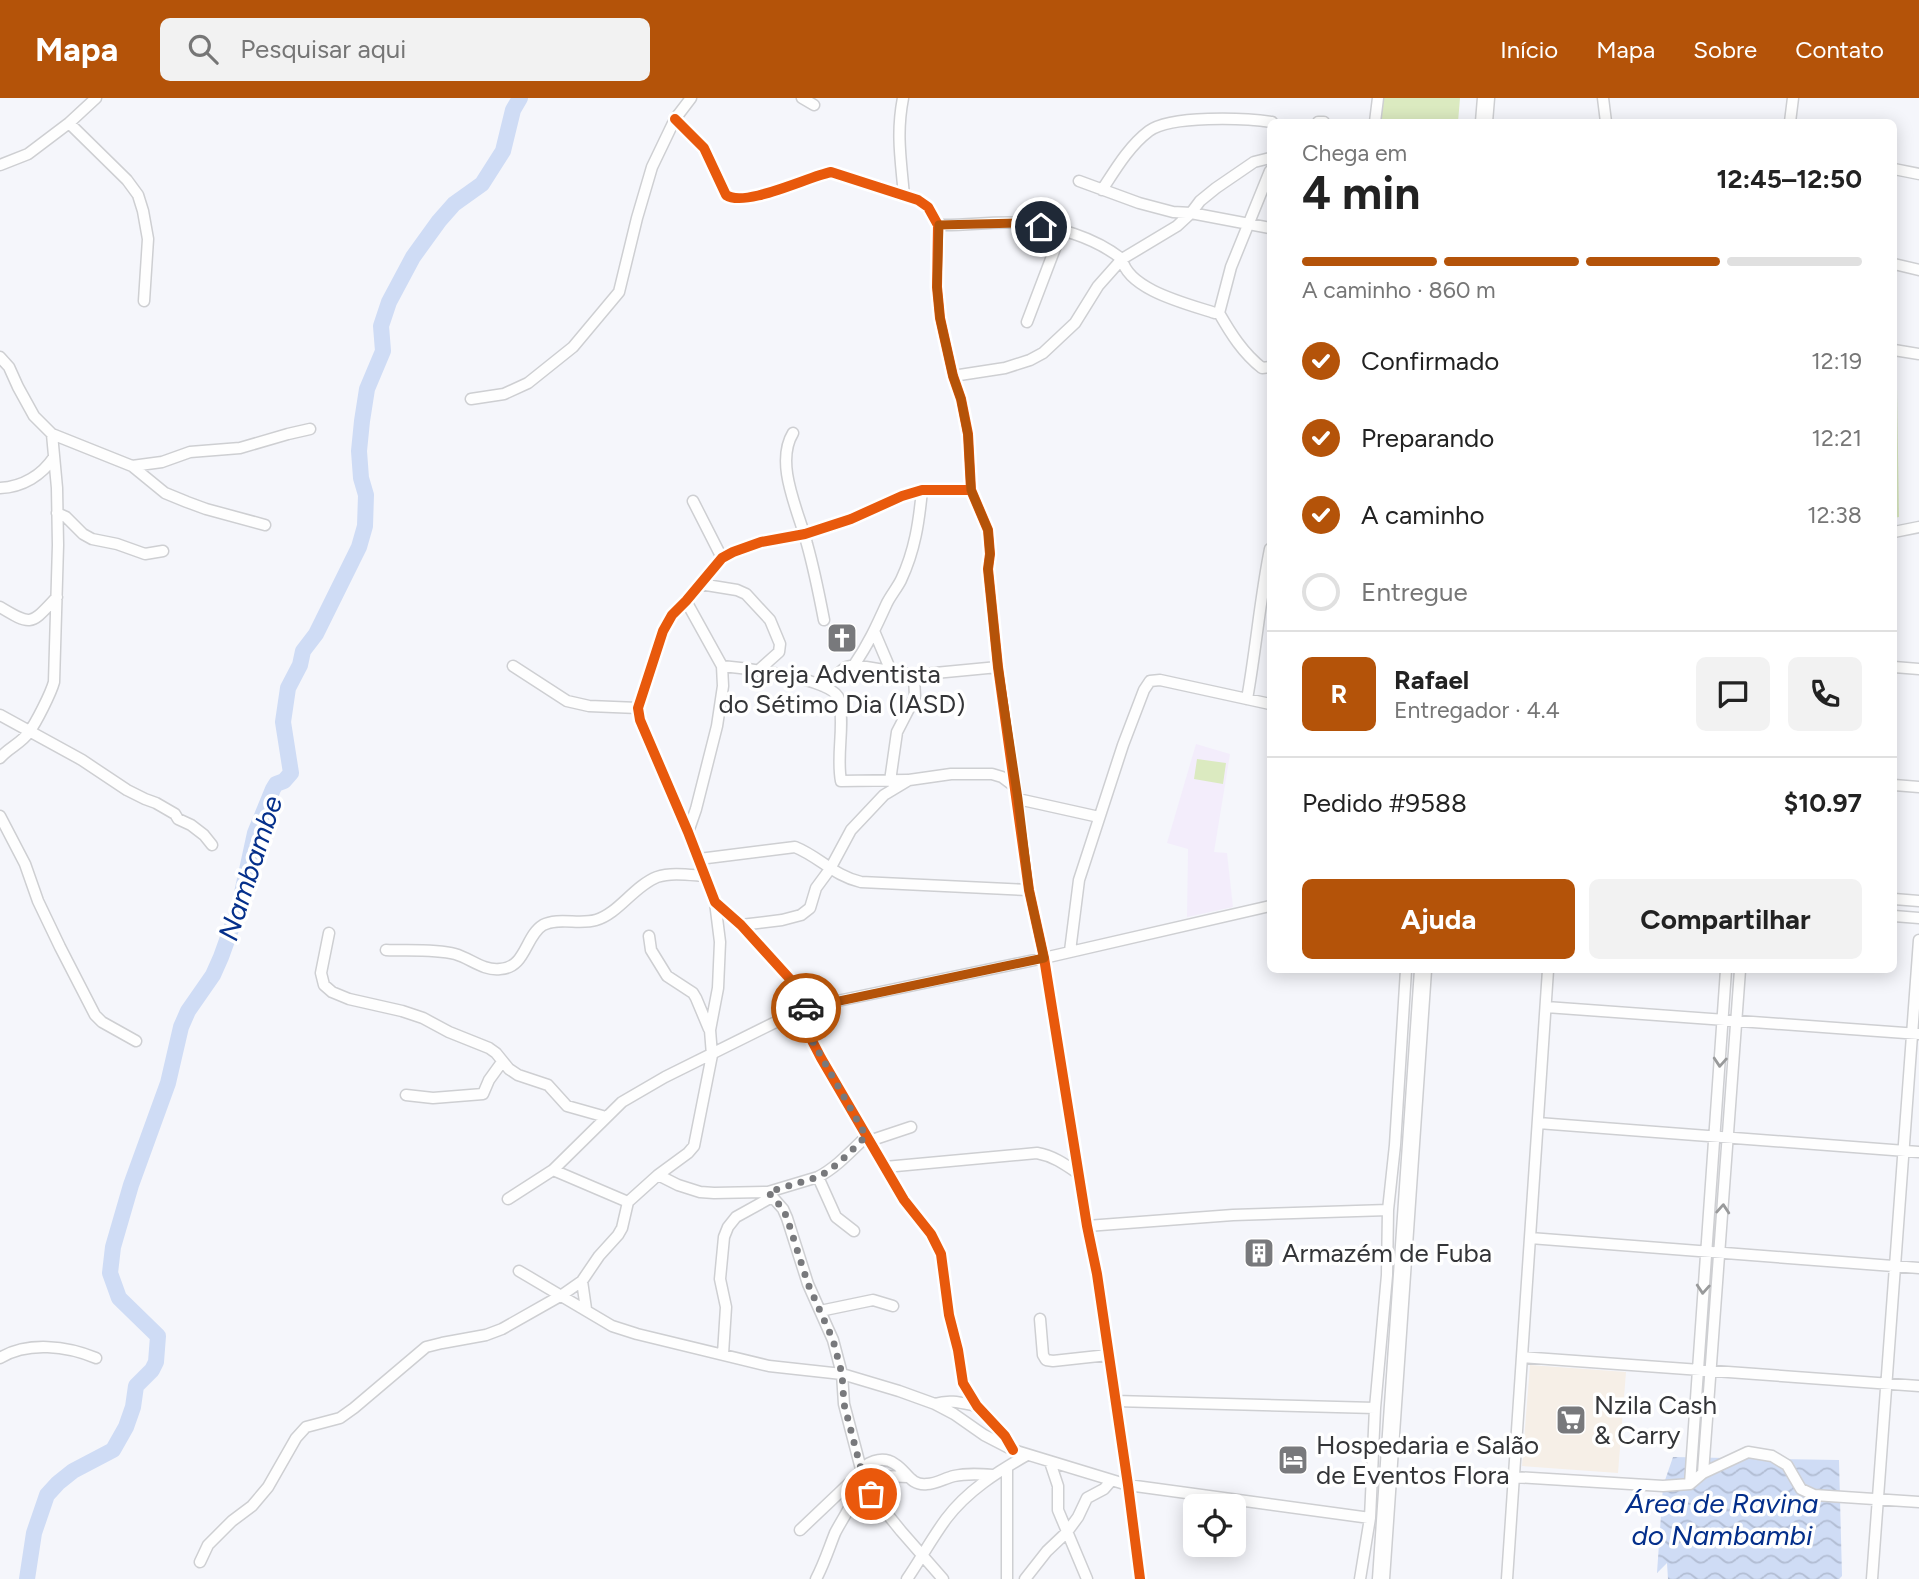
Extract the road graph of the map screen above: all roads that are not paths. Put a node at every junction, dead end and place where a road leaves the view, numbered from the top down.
1 (96, 98) edge
2 (691, 98) edge
3 (802, 98) edge
4 (903, 98) edge
5 (1378, 98) edge
6 (1486, 98) edge
7 (1604, 98) edge
8 (1793, 98) edge
9 (814, 105) dead end
10 (675, 119) junction
11 (1374, 119) edge
12 (1484, 119) edge
13 (1605, 119) edge
14 (1790, 119) edge
15 (1267, 122) edge
16 (68, 123) junction
17 (1267, 159) edge
18 (0, 165) edge
19 (1897, 170) edge
20 (1919, 174) edge
21 (1267, 178) edge
22 (1079, 181) dead end
23 (1102, 190) junction
24 (904, 196) junction
25 (1191, 214) junction
26 (1248, 224) junction
27 (939, 225) junction
28 (1267, 227) edge
29 (1062, 230) junction
30 (1122, 259) junction
31 (1897, 265) edge
32 (1919, 270) edge
33 (144, 302) dead end
34 (1220, 313) junction
35 (1027, 321) dead end
36 (1897, 350) edge
37 (1919, 354) edge
38 (0, 357) edge
39 (1267, 368) edge
40 (953, 376) junction
41 (471, 399) dead end
42 (310, 429) dead end
43 (793, 433) dead end
44 (52, 434) junction
45 (54, 457) junction
46 (132, 466) junction
47 (0, 488) edge
48 (922, 490) junction
49 (971, 490) junction
50 (693, 501) dead end
51 (57, 513) junction
52 (265, 525) dead end
53 (1919, 527) edge
54 (1897, 531) edge
55 (805, 534) junction
56 (163, 551) dead end
57 (722, 558) junction
58 (1267, 566) edge
59 (700, 584) junction
60 (57, 597) junction
61 (686, 601) junction
62 (0, 607) edge
63 (824, 620) dead end
64 (874, 631) junction
65 (854, 665) junction
66 (513, 666) dead end
67 (722, 666) junction
68 (998, 667) junction
69 (1897, 667) edge
70 (760, 669) junction
71 (1919, 669) edge
72 (891, 671) junction
73 (914, 675) junction
74 (823, 686) junction
75 (1247, 699) junction
76 (1267, 704) edge
77 (638, 708) junction
78 (0, 715) edge
79 (29, 732) junction
80 (0, 758) edge
81 (909, 780) junction
82 (890, 781) junction
83 (1897, 785) edge
84 (1014, 786) junction
85 (1919, 787) edge
86 (1018, 799) junction
87 (0, 816) edge
88 (1099, 817) junction
89 (688, 832) junction
90 (212, 845) dead end
91 (699, 859) junction
92 (830, 869) junction
93 (705, 876) junction
94 (1029, 890) junction
95 (1897, 900) edge
96 (1919, 901) edge
97 (716, 902) junction
98 (1267, 907) edge
99 (1897, 916) edge
100 (1919, 918) edge
101 (741, 925) junction
102 (329, 933) dead end
103 (649, 936) dead end
104 (1919, 940) edge
105 (386, 950) dead end
106 (1070, 951) junction
107 (1044, 958) junction
108 (1415, 973) edge
109 (1415, 973) edge
110 (1548, 973) edge
111 (1726, 973) edge
112 (1740, 973) edge
113 (1546, 1007) junction
114 (804, 1008) junction
115 (1723, 1020) junction
116 (1736, 1021) junction
117 (710, 1030) junction
118 (1916, 1034) edge
119 (136, 1041) dead end
120 (712, 1055) junction
121 (502, 1062) junction
122 (406, 1095) dead end
123 (606, 1116) junction
124 (1538, 1123) junction
125 (911, 1127) dead end
126 (1714, 1136) junction
127 (1728, 1137) junction
128 (868, 1138) junction
129 (1074, 1142) junction
130 (1904, 1150) junction
131 (1919, 1152) edge
132 (1054, 1158) junction
133 (885, 1167) junction
134 (553, 1170) junction
135 (1079, 1174) junction
136 (658, 1175) junction
137 (818, 1177) junction
138 (770, 1195) junction
139 (508, 1199) dead end
140 (628, 1202) junction
141 (1388, 1210) junction
142 (1087, 1226) junction
143 (854, 1231) dead end
144 (1530, 1238) junction
145 (1706, 1252) junction
146 (1719, 1253) junction
147 (1895, 1266) junction
148 (1919, 1268) edge
149 (519, 1271) dead end
150 (582, 1281) junction
151 (562, 1295) junction
152 (893, 1306) dead end
153 (586, 1308) junction
154 (820, 1311) junction
155 (1040, 1319) dead end
156 (723, 1354) junction
157 (1108, 1355) junction
158 (1522, 1357) junction
159 (0, 1358) edge
160 (96, 1358) dead end
161 (1698, 1370) junction
162 (1711, 1371) junction
163 (842, 1374) junction
164 (1887, 1383) junction
165 (1919, 1385) edge
166 (1115, 1401) junction
167 (934, 1404) junction
168 (977, 1406) junction
169 (1375, 1408) junction
170 (1013, 1450) junction
171 (1027, 1455) junction
172 (1050, 1462) junction
173 (1007, 1467) junction
174 (1703, 1473) junction
175 (859, 1474) junction
176 (993, 1475) junction
177 (908, 1477) junction
178 (1514, 1477) junction
179 (1111, 1481) junction
180 (1690, 1484) junction
181 (1128, 1485) junction
182 (1878, 1499) junction
183 (1919, 1502) edge
184 (1370, 1518) junction
185 (800, 1530) dead end
186 (1067, 1532) junction
187 (922, 1556) junction
188 (200, 1562) dead end
189 (816, 1579) edge
190 (906, 1579) edge
191 (943, 1579) edge
192 (1007, 1579) edge
193 (1025, 1579) edge
194 (1087, 1579) edge
195 (1140, 1579) edge
196 (1360, 1579) edge
197 (1381, 1579) edge
198 (1507, 1579) edge
199 (1872, 1579) edge

1 - 16 street
2 - 10 street
3 - 9 street
4 - 24 street
5 - 11 street
6 - 12 main road
7 - 13 street
8 - 14 street
10 - 24 street
10 - 41 street
15 - 23 street
16 - 18 street
16 - 33 street
17 - 25 street
19 - 20 street
21 - 26 street
22 - 23 street
23 - 25 street
24 - 27 street
25 - 26 street
25 - 30 street
26 - 28 street
26 - 34 street
27 - 29 street
27 - 40 street
29 - 30 street
29 - 35 street
30 - 34 street
30 - 40 street
31 - 32 street
34 - 39 street
36 - 37 street
38 - 44 street
40 - 49 street
42 - 46 street
43 - 55 street
44 - 45 street
44 - 46 street
45 - 47 street
45 - 51 street
46 - 52 street
48 - 49 street
48 - 55 street
48 - 64 street
49 - 68 street
50 - 57 street
51 - 56 street
51 - 60 street
53 - 54 street
55 - 57 street
55 - 63 street
57 - 59 street
58 - 75 street
59 - 61 street
59 - 70 street
60 - 62 street
60 - 79 street
61 - 67 street
61 - 77 street
64 - 65 street
64 - 72 street
65 - 72 street
65 - 74 street
66 - 77 street
67 - 70 street
67 - 89 street
68 - 73 street
68 - 84 street
69 - 71 street
70 - 74 street
72 - 73 street
73 - 82 street
74 - 82 street
75 - 76 street
75 - 88 street
77 - 89 street
78 - 79 street
79 - 80 street
79 - 90 street
81 - 82 street
81 - 84 street
81 - 92 street
83 - 85 street
84 - 86 street
86 - 88 street
86 - 94 street
87 - 119 street
88 - 106 street
89 - 91 street
91 - 92 street
91 - 93 street
92 - 94 street
92 - 101 street
93 - 97 street
93 - 105 street
94 - 107 street
95 - 96 street
97 - 101 street
97 - 117 street
98 - 106 street
99 - 100 street
101 - 114 street
102 - 121 street
103 - 117 street
104 - 118 street
106 - 107 street
107 - 114 street
107 - 129 street
108 - 141 street
109 - 197 main road
110 - 113 street
111 - 115 street
112 - 116 street
113 - 115 street
113 - 124 street
114 - 120 street
114 - 128 street
115 - 116 street
115 -> 126 street
116 - 118 street
116 - 127 street
117 - 120 street
118 - 130 street
120 - 123 street
120 - 136 street
121 - 122 street
121 - 123 street
123 - 134 street
124 - 126 street
124 - 144 street
125 - 128 street
126 - 127 street
126 - 145 street
127 - 130 street
146 -> 127 street
128 - 133 street
128 - 137 street
129 - 132 street
129 - 135 street
130 - 131 street
130 - 147 street
132 - 133 street
132 - 135 street
133 - 168 street
134 - 139 street
134 - 140 street
135 - 142 street
136 - 138 street
136 - 140 street
137 - 138 street
137 - 143 street
138 - 154 street
138 - 156 street
140 - 150 street
141 - 142 street
141 - 169 street
142 - 157 street
144 - 145 street
144 - 158 street
145 - 146 street
145 -> 161 street
146 - 147 street
146 - 162 street
147 - 148 street
147 - 164 street
149 - 151 street
150 - 151 street
150 - 153 street
151 - 153 street
151 - 188 street
152 - 154 street
153 - 156 street
154 - 163 street
155 - 157 street
156 - 163 street
157 - 166 street
158 - 161 street
158 - 178 street
159 - 160 street
161 - 162 street
161 - 180 street
162 - 164 street
162 - 174 street
163 - 167 street
163 - 175 street
164 - 165 street
164 - 182 street
166 - 169 street
166 - 181 street
167 - 168 street
167 - 170 street
168 - 170 street
169 - 184 street
170 - 171 street
171 - 172 street
171 - 173 street
172 - 179 street
172 - 186 street
173 - 176 street
173 - 192 street
174 - 180 street
174 - 182 street
175 - 177 street
175 - 177 street
175 - 185 street
175 - 187 street
175 - 189 street
176 - 177 street
176 - 187 street
178 - 180 street
178 - 198 street
179 - 181 street
179 - 186 street
181 - 184 street
181 - 195 street
182 - 183 street
182 - 199 street
184 - 196 street
186 - 193 street
186 - 194 street
187 - 190 street
187 - 191 street

